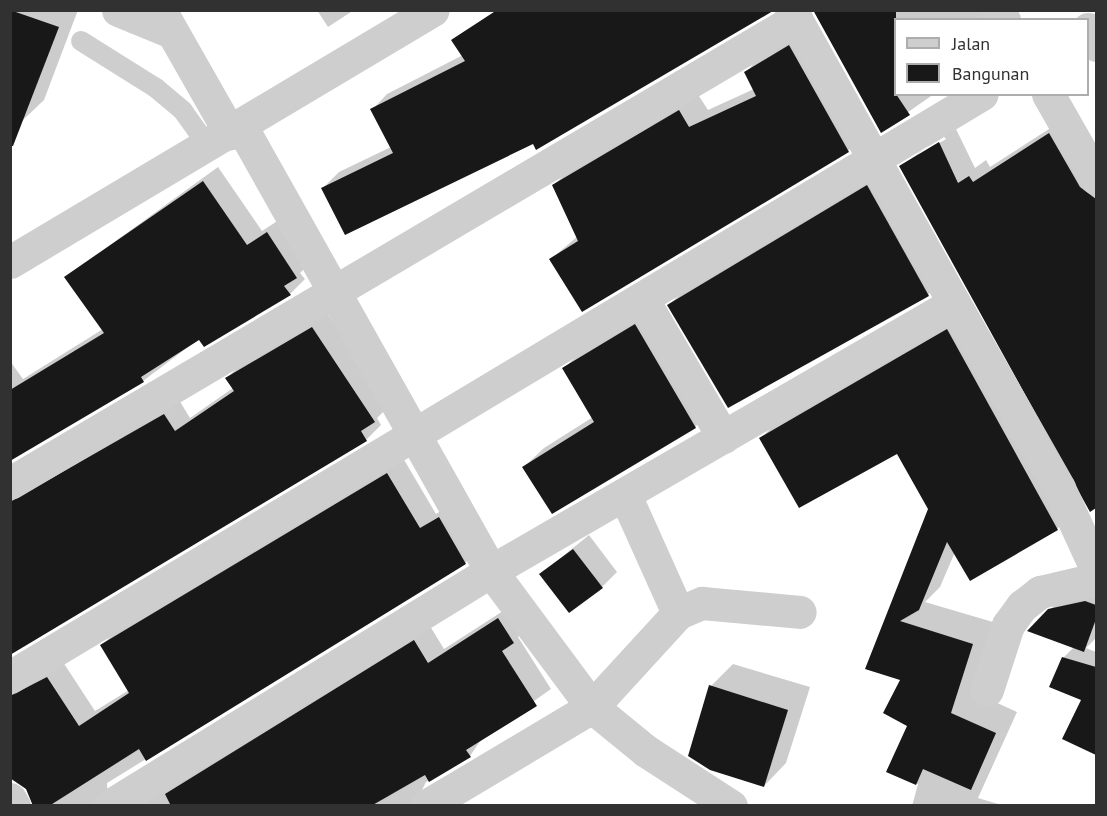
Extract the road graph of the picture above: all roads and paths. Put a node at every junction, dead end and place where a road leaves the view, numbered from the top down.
1 (118, 10) edge
2 (432, 10) edge
3 (793, 15) edge
4 (166, 21) edge
5 (1089, 31) edge
6 (81, 41) dead end
7 (1096, 45) edge
8 (979, 96) edge
9 (1049, 96) edge
10 (226, 135) junction
11 (874, 162) junction
12 (1096, 178) edge
13 (10, 262) edge
14 (331, 291) junction
15 (643, 300) junction
16 (954, 303) junction
17 (723, 437) junction
18 (413, 438) junction
19 (10, 483) edge
20 (625, 495) junction
21 (1096, 569) edge
22 (491, 571) junction
23 (1096, 579) edge
24 (800, 612) dead end
25 (678, 613) junction
26 (10, 677) edge
27 (987, 690) dead end
28 (592, 707) junction
29 (10, 799) edge
30 (14, 806) edge
31 (109, 806) edge
32 (426, 806) edge
33 (731, 806) edge

1 - 4 street
2 - 10 street
3 - 11 street
3 - 14 street
4 - 10 street
5 - 7 street
6 - 10 lane
8 - 11 street
9 - 12 street
10 - 13 street
10 - 14 street
11 - 15 street
11 - 16 street
14 - 18 street
14 - 19 street
15 - 17 street
15 - 18 street
16 - 17 street
16 - 21 street
17 - 20 street
18 - 22 street
18 - 26 street
20 - 22 street
20 - 25 street
22 - 28 street
22 - 31 street
23 - 27 street
24 - 25 street
25 - 28 street
28 - 32 street
28 - 33 street
29 - 30 street

